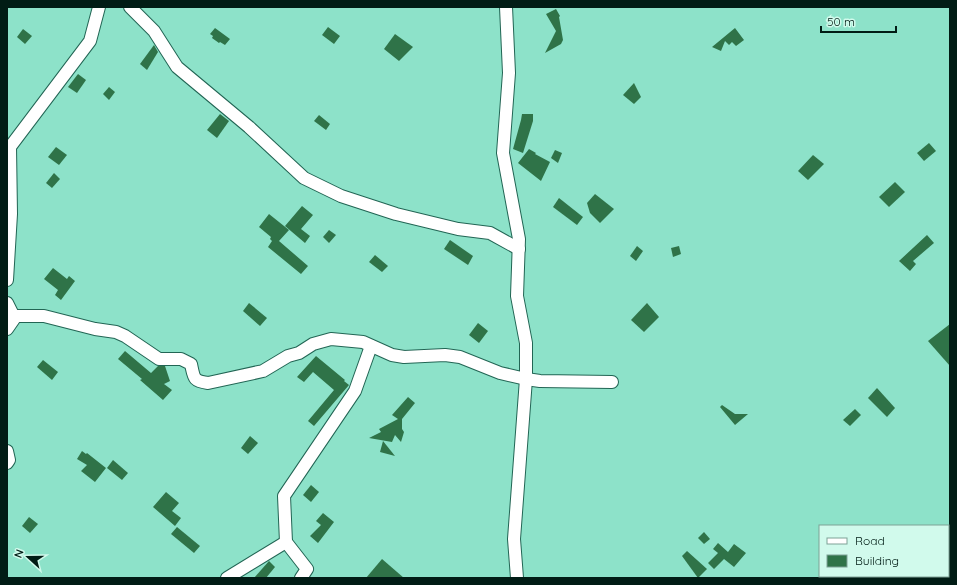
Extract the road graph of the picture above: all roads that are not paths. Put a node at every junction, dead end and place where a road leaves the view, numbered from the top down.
1 (99, 7) edge
2 (130, 7) edge
3 (506, 7) edge
4 (519, 249) junction
5 (7, 280) edge
6 (7, 329) edge
7 (371, 346) junction
8 (526, 379) junction
9 (612, 382) dead end
10 (7, 451) edge
11 (7, 463) edge
12 (286, 542) junction
13 (227, 578) edge
14 (301, 578) edge
15 (517, 578) edge

1 - 5 street
2 - 4 street
3 - 4 street
4 - 8 street
6 - 7 street
7 - 8 street
7 - 12 street
8 - 9 street
8 - 15 street
10 - 11 street
12 - 13 street
12 - 14 street

